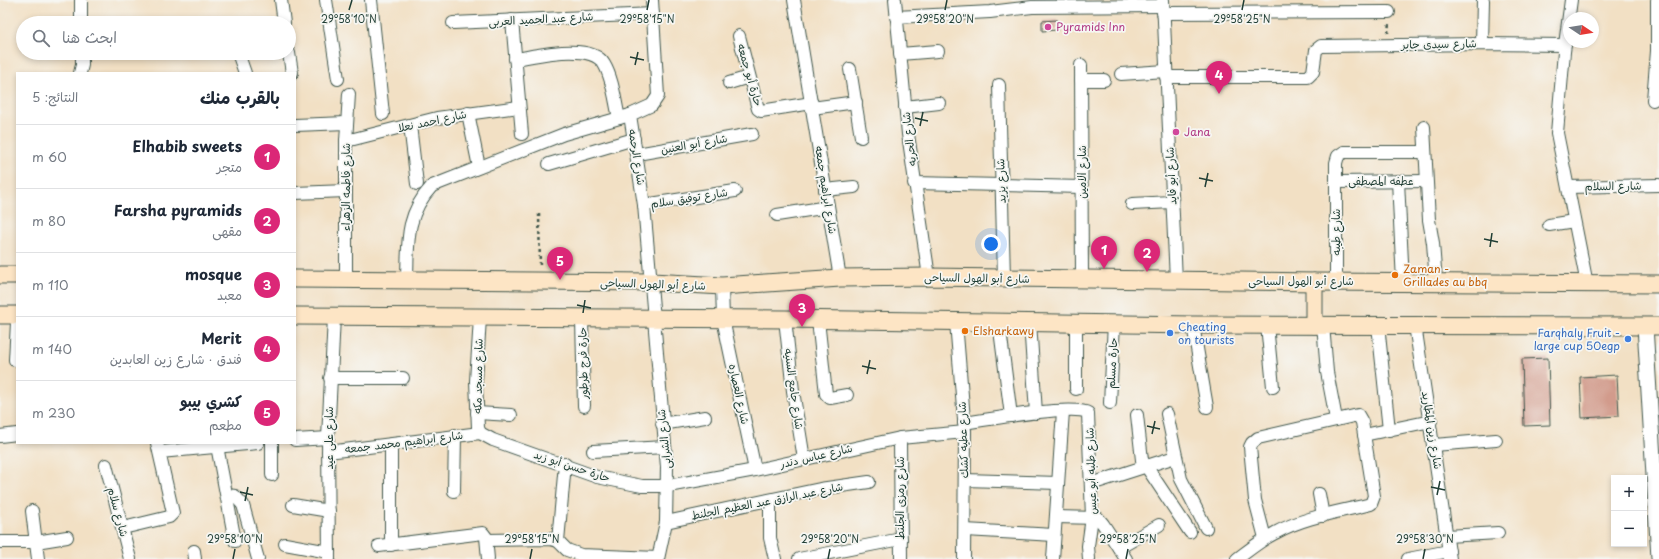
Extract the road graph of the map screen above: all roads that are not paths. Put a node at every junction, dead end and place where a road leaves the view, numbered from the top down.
1 (81, 0) edge
2 (281, 0) edge
3 (326, 0) edge
4 (372, 0) edge
5 (652, 0) edge
6 (794, 0) edge
7 (894, 0) edge
8 (1483, 0) edge
9 (1572, 0) edge
10 (1657, 0) edge
11 (1163, 6) edge
12 (1389, 12) dead end
13 (1570, 12) edge
14 (653, 14) junction
15 (81, 16) edge
16 (283, 16) edge
17 (896, 17) junction
18 (512, 20) junction
19 (453, 23) dead end
20 (739, 36) dead end
21 (1482, 44) junction
22 (1563, 45) edge
23 (1565, 48) edge
24 (938, 51) dead end
25 (1658, 51) edge
26 (900, 54) junction
27 (515, 59) junction
28 (82, 60) edge
29 (240, 60) edge
30 (290, 60) edge
31 (1081, 65) dead end
32 (850, 69) dead end
33 (80, 72) edge
34 (245, 72) edge
35 (292, 72) edge
36 (1121, 74) dead end
37 (1166, 74) junction
38 (749, 77) junction
39 (338, 79) dead end
40 (1081, 80) junction
41 (1104, 80) dead end
42 (728, 83) dead end
43 (999, 84) dead end
44 (349, 94) dead end
45 (1653, 100) dead end
46 (856, 102) junction
47 (938, 103) dead end
48 (812, 106) junction
49 (520, 107) junction
50 (905, 107) junction
51 (468, 113) junction
52 (382, 114) dead end
53 (625, 116) junction
54 (347, 123) junction
55 (410, 125) junction
56 (296, 126) edge
57 (1424, 127) dead end
58 (522, 134) dead end
59 (752, 134) dead end
60 (861, 137) dead end
61 (634, 139) junction
62 (346, 141) junction
63 (1425, 152) junction
64 (637, 154) junction
65 (549, 164) dead end
66 (479, 167) junction
67 (1398, 181) junction
68 (1426, 181) junction
69 (1336, 182) junction
70 (914, 183) junction
71 (416, 184) dead end
72 (1659, 185) edge
73 (1001, 186) junction
74 (854, 187) dead end
75 (1082, 187) junction
76 (1568, 187) junction
77 (826, 190) junction
78 (346, 191) junction
79 (735, 191) dead end
80 (296, 193) edge
81 (1172, 202) junction
82 (1132, 204) dead end
83 (644, 205) junction
84 (828, 206) junction
85 (777, 215) dead end
86 (1574, 221) junction
87 (1549, 225) dead end
88 (0, 275) edge
89 (16, 275) edge
90 (929, 277) junction
91 (840, 278) junction
92 (1004, 278) junction
93 (296, 279) edge
94 (1082, 279) junction
95 (346, 280) junction
96 (1176, 280) junction
97 (407, 281) junction
98 (652, 282) junction
99 (1314, 282) junction
100 (1336, 282) junction
101 (1403, 282) junction
102 (1436, 282) junction
103 (1587, 284) junction
104 (1659, 284) edge
105 (722, 286) junction
106 (0, 314) edge
107 (16, 315) edge
108 (296, 316) edge
109 (334, 317) junction
110 (480, 318) junction
111 (582, 319) junction
112 (653, 319) junction
113 (723, 319) junction
114 (785, 319) junction
115 (818, 320) junction
116 (956, 322) junction
117 (999, 322) junction
118 (1030, 322) junction
119 (1076, 322) junction
120 (1114, 323) junction
121 (1193, 324) junction
122 (1267, 325) junction
123 (1319, 325) junction
124 (1378, 325) junction
125 (1415, 325) junction
126 (1652, 326) edge
127 (16, 341) edge
128 (15, 360) dead end
129 (330, 378) junction
130 (404, 378) dead end
131 (1654, 380) edge
132 (1273, 387) dead end
133 (1076, 389) dead end
134 (847, 394) dead end
135 (1110, 403) dead end
136 (584, 406) dead end
137 (1207, 407) dead end
138 (1063, 411) junction
139 (478, 413) junction
140 (1036, 413) junction
141 (1167, 414) dead end
142 (511, 415) dead end
143 (1137, 415) dead end
144 (1011, 416) junction
145 (705, 417) dead end
146 (1336, 419) junction
147 (1431, 421) junction
148 (662, 424) junction
149 (964, 428) junction
150 (1389, 430) junction
151 (480, 433) junction
152 (16, 434) edge
153 (455, 435) junction
154 (1364, 435) junction
155 (0, 436) edge
156 (328, 438) junction
157 (900, 438) junction
158 (296, 440) edge
159 (1496, 440) dead end
160 (244, 444) edge
161 (272, 444) edge
162 (391, 444) junction
163 (1434, 445) junction
164 (217, 446) junction
165 (159, 447) edge
166 (665, 447) junction
167 (593, 451) dead end
168 (328, 452) junction
169 (1175, 457) junction
170 (804, 459) junction
171 (565, 464) junction
172 (106, 465) dead end
173 (1145, 467) junction
174 (755, 470) junction
175 (272, 475) dead end
176 (965, 480) junction
177 (869, 482) dead end
178 (1058, 483) junction
179 (1091, 484) junction
180 (668, 486) junction
181 (454, 491) dead end
182 (1319, 494) dead end
183 (227, 495) junction
184 (770, 500) junction
185 (293, 505) dead end
186 (32, 511) dead end
187 (329, 511) junction
188 (1056, 516) junction
189 (1322, 516) junction
190 (1092, 517) junction
191 (666, 522) junction
192 (1159, 525) dead end
193 (123, 528) junction
194 (1206, 528) dead end
195 (965, 530) junction
196 (1190, 532) dead end
197 (1498, 533) dead end
198 (1054, 535) junction
199 (1448, 536) junction
200 (66, 537) dead end
201 (483, 537) junction
202 (1265, 538) junction
203 (901, 539) junction
204 (236, 541) dead end
205 (558, 541) junction
206 (0, 542) edge
207 (36, 542) junction
208 (285, 544) dead end
209 (391, 545) junction
210 (379, 546) dead end
211 (1120, 548) junction
212 (329, 555) edge
213 (1450, 555) edge
214 (602, 558) edge
215 (658, 558) edge
216 (1659, 558) edge
217 (38, 559) edge
218 (130, 559) edge
219 (258, 559) edge
220 (488, 559) edge
221 (775, 559) edge
222 (799, 559) edge
223 (901, 559) edge
224 (964, 559) edge
225 (1053, 559) edge
226 (1089, 559) edge
227 (1126, 559) edge
228 (1237, 559) edge
229 (1408, 559) edge

1 - 15 street
2 - 16 street
3 - 39 street
4 - 52 street
5 - 14 street, شارع الرحمه
6 - 48 street, شارع ابراهيم جمعه
7 - 17 street, شارع الحريه
8 - 21 street
9 - 13 street
10 - 25 street
11 - 12 street
11 - 17 street
11 - 37 street, شارع أبو فايد
14 - 18 street, شارع عبد الحميد العربى
14 - 53 street, شارع الرحمه
17 - 26 street, شارع الحريه
18 - 19 street, شارع عبد الحميد العربى
18 - 27 street
20 - 38 street, حارة أبو جمعه
21 - 22 street, شارع سيدى جابر
21 - 37 street, شارع سيدى جابر
23 - 76 street
24 - 26 street
25 - 45 street
26 - 50 street, شارع الحريه
27 - 49 street
27 - 53 street
28 - 33 street
29 - 34 street
30 - 35 street
31 - 40 street, شارع الامين
32 - 46 street
36 - 37 street
37 - 81 street, شارع أبو فايد
38 - 42 street
38 - 48 street, حارة أبو جمعه
40 - 41 street
40 - 75 street, شارع الامين
43 - 73 street, شارع يزيد
44 - 54 street, شارع فاطمه الزهراء
46 - 48 street
46 - 60 street
47 - 50 street
48 - 77 street, شارع ابراهيم جمعه
49 - 51 street, شارع احمد نعلا
49 - 58 street
50 - 70 street, شارع الحريه
51 - 55 street, شارع احمد نعلا
51 - 66 street
53 - 61 street, شارع الرحمه
53 - 66 street
54 - 56 street
54 - 62 street, شارع فاطمه الزهراء
55 - 62 street, شارع احمد نعلا
55 - 71 street
57 - 63 street
59 - 64 street, شارع أبو العنين
61 - 64 street, شارع الرحمه
61 - 65 street
62 - 78 street, شارع فاطمه الزهراء
63 - 68 street
63 - 69 street, شارع طيبه
64 - 83 street, شارع الرحمه
66 - 97 street
67 - 68 street, عطفه المصطفى
67 - 69 street, عطفه المصطفى
67 - 101 street
68 - 102 street
69 - 100 street, شارع طيبه
70 - 73 street
70 - 90 street, شارع الحريه
72 - 76 street, شارع السلام
73 - 75 street
73 - 92 street, شارع يزيد
74 - 77 street
75 - 94 street, شارع الامين
76 - 86 street
77 - 84 street, شارع ابراهيم جمعه
78 - 80 street
78 - 95 street, شارع فاطمه الزهراء
79 - 83 street, شارع توفيق سلام
81 - 82 street
81 - 96 street, شارع أبو فايد
83 - 98 street, شارع الرحمه
84 - 85 street
84 - 91 street, شارع ابراهيم جمعه
86 - 87 street
86 - 103 street
88 - 89 main road
90 - 91 main road, شارع أبو الهول السياحى
90 - 92 main road, شارع أبو الهول السياحى
91 - 105 main road, شارع أبو الهول السياحى
92 - 94 main road, شارع أبو الهول السياحى
93 - 95 main road, شارع أبو الهول السياحى
94 - 96 main road, شارع أبو الهول السياحى
95 - 97 main road, شارع أبو الهول السياحى
96 - 99 main road, شارع أبو الهول السياحى
97 - 98 main road, شارع أبو الهول السياحى
98 - 105 main road, شارع أبو الهول السياحى
98 - 112 street, شارع الشرابى
99 - 100 main road, شارع أبو الهول السياحى
99 - 123 main road
100 - 101 main road, شارع أبو الهول السياحى
101 - 102 main road, شارع أبو الهول السياحى
102 - 103 main road, شارع أبو الهول السياحى
103 - 104 main road, شارع أبو الهول السياحى
105 - 113 street, شارع العصاره
106 - 107 main road
108 - 109 main road
109 - 110 main road
109 - 129 street, شارع على عيد
110 - 111 main road
110 - 139 street, شارع مسجد مكه
111 - 112 main road
111 - 136 street, حارة فرج طرطور
112 - 113 main road
112 - 148 street, شارع الشرابى
113 - 114 main road
113 - 174 street, شارع العصاره
114 - 115 main road
114 - 170 street, شارع جامع السنيه
115 - 116 main road
115 - 134 street
116 - 117 main road
116 - 149 street, شارع عطيه كشك
117 - 118 main road
117 - 144 street
118 - 119 main road
118 - 140 street
119 - 120 main road
119 - 133 street
120 - 121 main road
120 - 135 street, حارة مسلم
121 - 122 main road
121 - 137 street
122 - 123 main road
122 - 132 street
123 - 124 main road
123 - 146 street
124 - 125 main road
124 - 150 street
125 - 126 main road
125 - 147 street, شارع زين المطاريد
126 - 131 street
127 - 128 street
129 - 130 street
129 - 156 street, شارع على عيد
131 - 216 street
138 - 140 street, شارع طلبه أبو عيس
138 - 178 street
138 - 179 street, شارع طلبه أبو عيس
139 - 142 street
139 - 151 street, شارع مسجد مكه
140 - 144 street, شارع طلبه أبو عيس
141 - 169 street
143 - 173 street
144 - 149 street, شارع طلبه أبو عيس
145 - 148 street
146 - 154 street
146 - 202 street
147 - 150 street
147 - 163 street, شارع زين المطاريد
148 - 166 street, شارع الشرابى
149 - 157 street, شارع عباس دندر
149 - 176 street, شارع عطيه كشك
150 - 154 street
151 - 153 street, شارع ابراهيم محمد جمعه
151 - 171 street, حارة حسن أبو زيد
152 - 155 street
153 - 162 street, شارع ابراهيم محمد جمعه
153 - 181 street
154 - 189 street
156 - 158 street
156 - 168 street, شارع على عيد
157 - 170 street, شارع عباس دندر
157 - 203 street, شارع رمزى الجلنط
159 - 163 street
160 - 164 street
161 - 175 street
162 - 168 street, شارع ابراهيم محمد جمعه
162 - 209 street
163 - 199 street, شارع زين المطاريد
164 - 165 street
164 - 183 street
165 - 193 street
166 - 167 street
166 - 180 street, شارع الشرابى
168 - 187 street, شارع على عيد
169 - 173 street
169 - 194 street
170 - 174 street, شارع عباس دندر
171 - 180 street, حارة حسن أبو زيد
171 - 205 street
172 - 193 street, شارع سلام
173 - 179 street
173 - 196 street
174 - 180 street, شارع عباس دندر
176 - 178 street
176 - 195 street, شارع عطيه كشك
177 - 184 street, شارع عبد الرازق عبد العظيم الجلنط
178 - 188 street
179 - 190 street, شارع طلبه أبو عيس
180 - 191 street, شارع الشرابى
182 - 189 street
183 - 204 street
183 - 219 street
184 - 191 street, شارع عبد الرازق عبد العظيم الجلنط
184 - 221 street
185 - 187 street
186 - 207 street
187 - 212 street, شارع على عيد
188 - 190 street
188 - 198 street
189 - 202 street
190 - 211 street
190 - 226 street, شارع طلبه أبو عيس
191 - 215 street, شارع الشرابى
192 - 211 street
193 - 218 street, شارع سلام
195 - 198 street
195 - 224 street, شارع عطيه كشك
197 - 199 street
198 - 225 street
199 - 213 street, شارع زين المطاريد
200 - 207 street
201 - 205 street
201 - 209 street
201 - 220 street
202 - 228 street
203 - 222 street
203 - 223 street, شارع رمزى الجلنط
205 - 214 street
206 - 207 street
207 - 217 street
208 - 212 street
209 - 210 street
211 - 227 street
213 - 229 street
214 - 215 street

